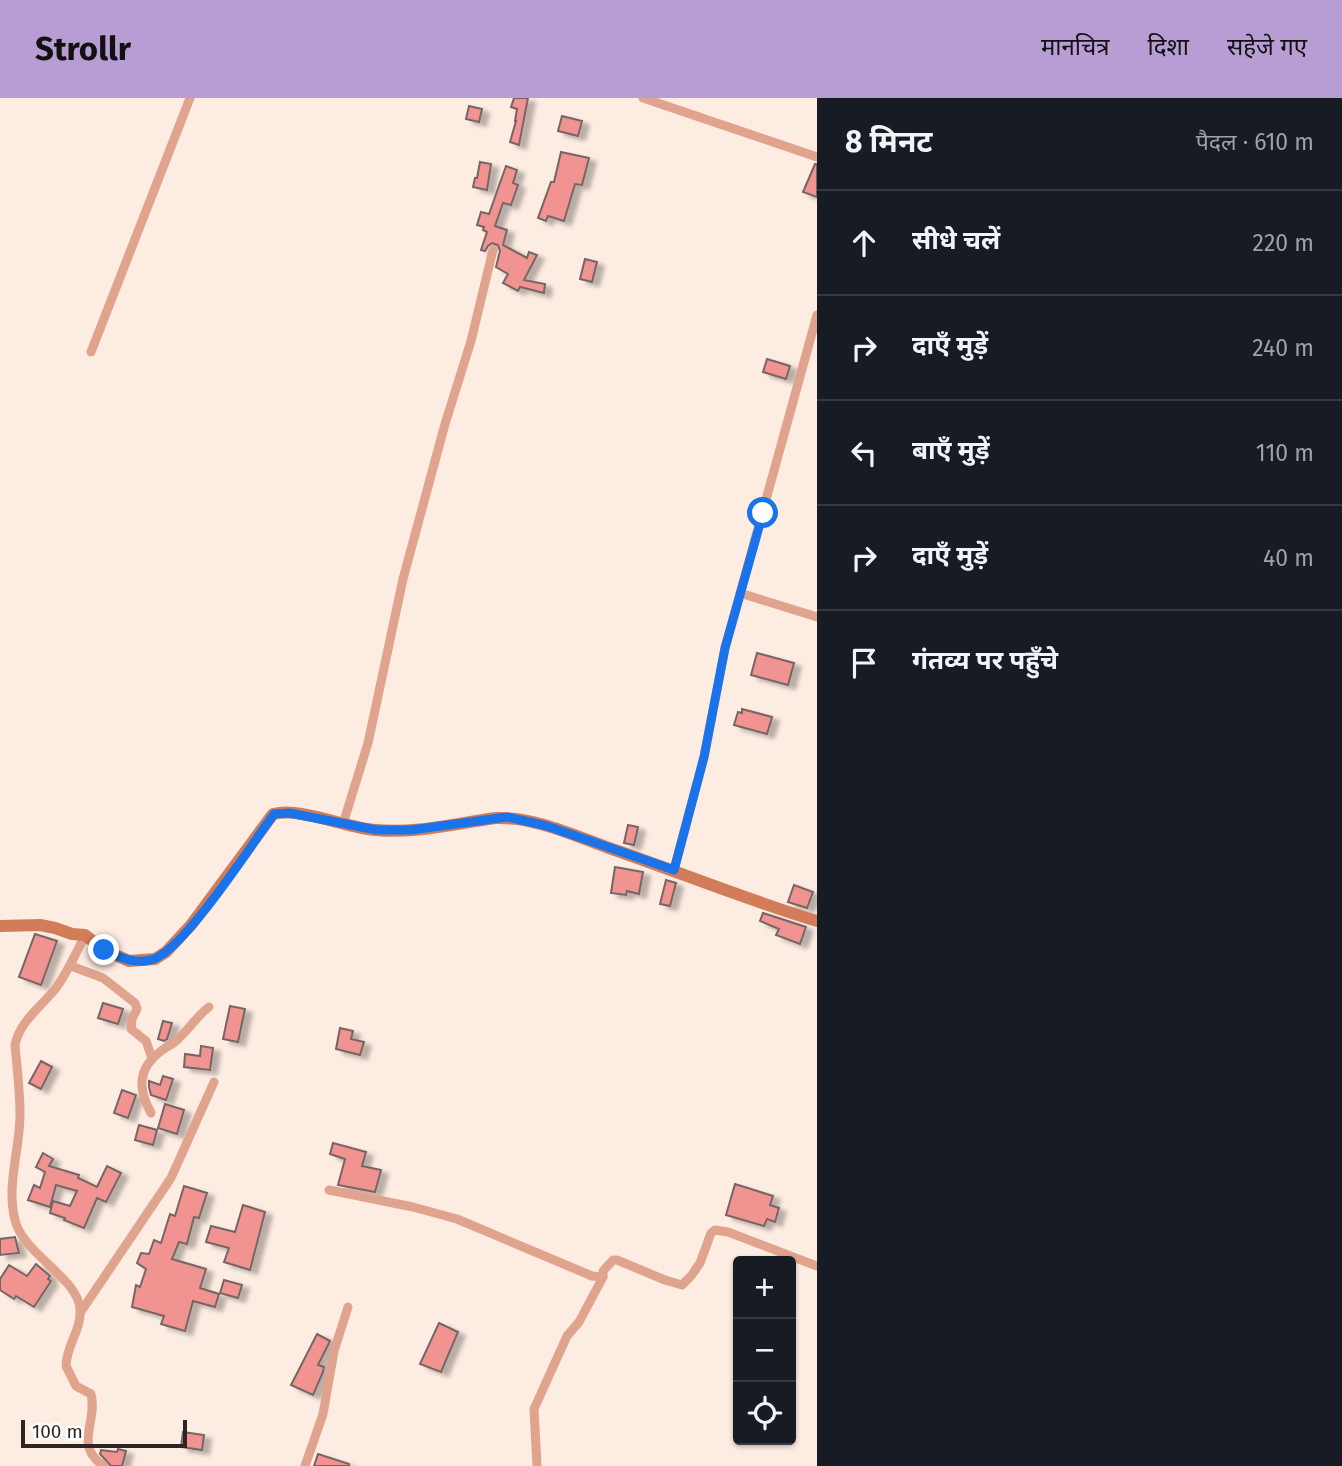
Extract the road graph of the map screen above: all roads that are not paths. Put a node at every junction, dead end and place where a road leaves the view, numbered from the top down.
1 (190, 98) edge
2 (643, 98) edge
3 (817, 157) edge
4 (494, 250) dead end
5 (817, 315) edge
6 (91, 352) dead end
7 (740, 593) junction
8 (817, 617) edge
9 (343, 824) junction
10 (674, 870) junction
11 (817, 921) edge
12 (0, 926) edge
13 (85, 935) junction
14 (71, 966) junction
15 (209, 1007) dead end
16 (152, 1058) junction
17 (214, 1082) dead end
18 (151, 1113) dead end
19 (329, 1190) dead end
20 (817, 1266) edge
21 (603, 1277) junction
22 (348, 1307) dead end
23 (80, 1313) junction
24 (104, 1466) edge
25 (305, 1466) edge
26 (537, 1466) edge

1 - 6 street
2 - 3 street
4 - 9 street
5 - 7 street
7 - 8 street
7 - 10 street
9 - 10 street
9 - 13 street
10 - 11 street
12 - 13 street
13 - 14 street
14 - 16 street
14 - 23 street
15 - 16 street
16 - 18 street
17 - 23 street
19 - 21 street
20 - 21 street
21 - 26 street
22 - 25 street
23 - 24 street

